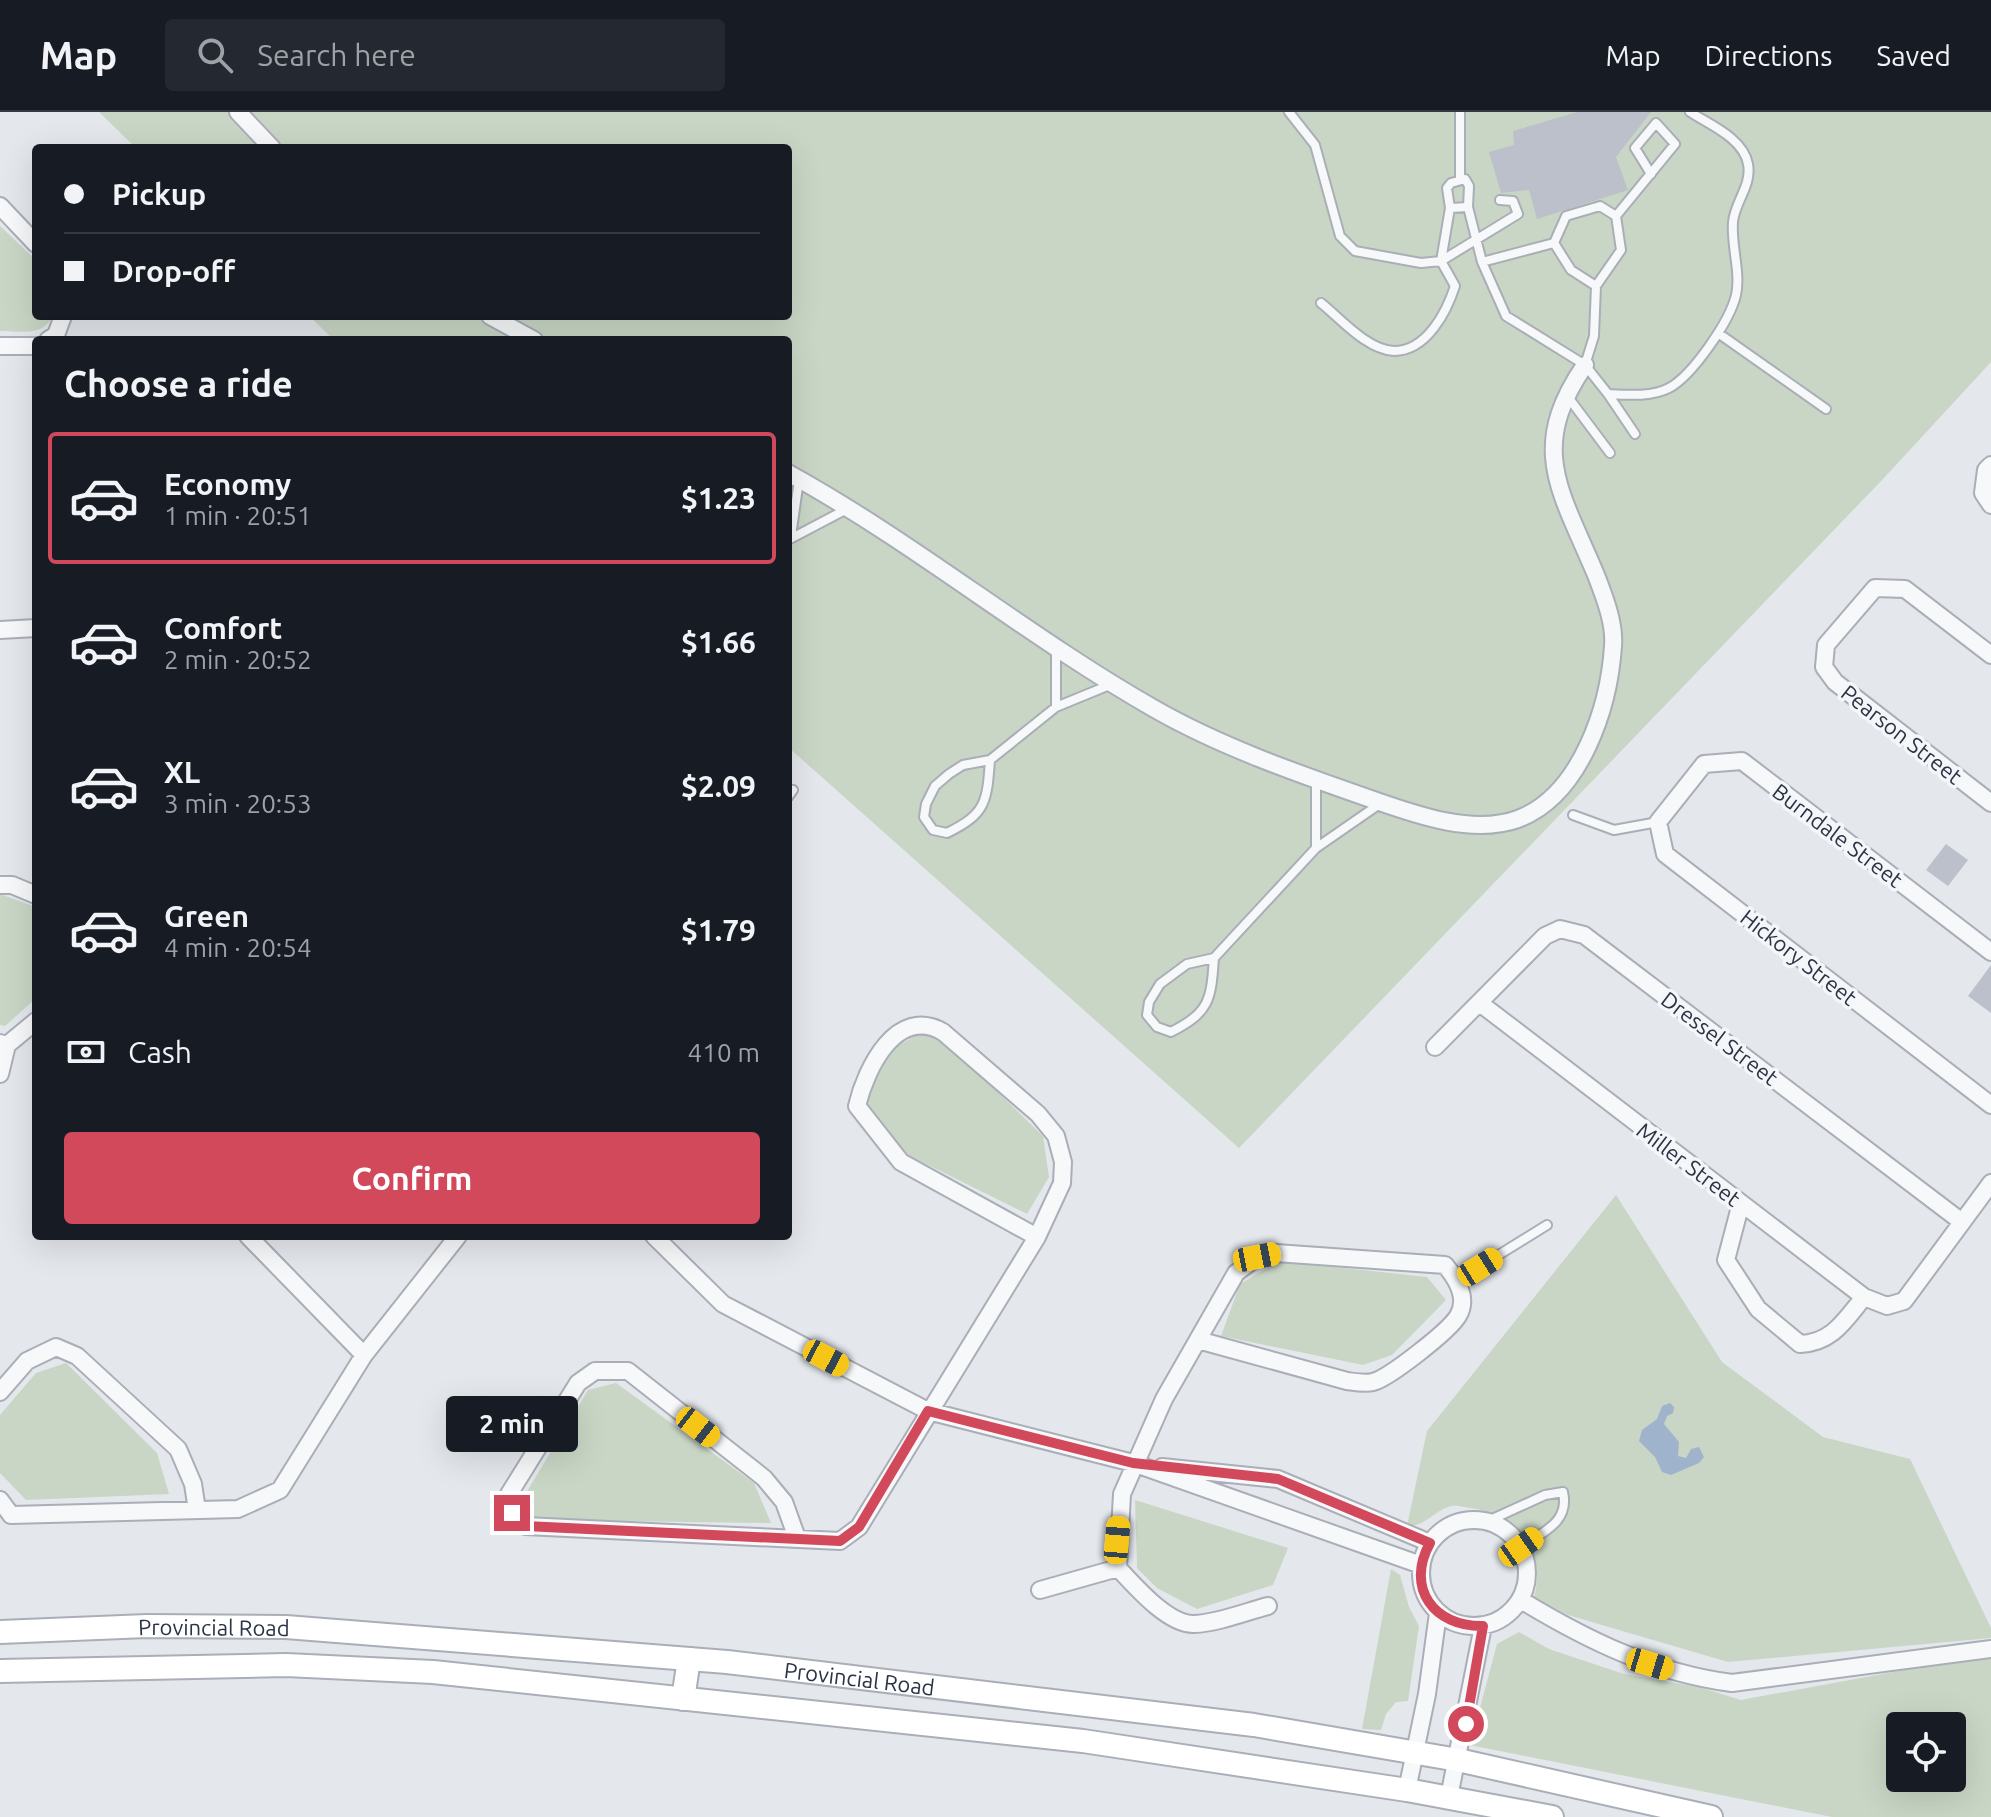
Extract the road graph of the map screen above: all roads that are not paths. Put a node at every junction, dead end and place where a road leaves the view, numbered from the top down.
1 (238, 112) edge
2 (1289, 112) edge
3 (1460, 112) edge
4 (1690, 112) edge
5 (268, 144) edge
6 (1651, 174) junction
7 (1460, 179) junction
8 (1500, 200) dead end
9 (0, 206) edge
10 (1468, 207) junction
11 (1450, 208) junction
12 (1616, 216) junction
13 (32, 240) edge
14 (1479, 240) junction
15 (1554, 243) junction
16 (1441, 261) junction
17 (1482, 262) junction
18 (1596, 286) junction
19 (1321, 303) dead end
20 (496, 320) edge
21 (1718, 333) junction
22 (518, 336) edge
23 (0, 346) edge
24 (32, 346) edge
25 (1585, 365) junction
26 (1565, 393) junction
27 (1608, 394) junction
28 (1826, 409) dead end
29 (1635, 434) dead end
30 (1610, 453) dead end
31 (1991, 465) edge
32 (794, 476) edge
33 (792, 501) edge
34 (1991, 505) edge
35 (848, 509) junction
36 (792, 537) edge
37 (32, 628) edge
38 (0, 630) edge
39 (1056, 648) junction
40 (1991, 655) edge
41 (1112, 683) junction
42 (1056, 707) junction
43 (990, 760) junction
44 (1316, 780) junction
45 (1381, 803) junction
46 (1991, 803) edge
47 (1573, 815) dead end
48 (1658, 822) junction
49 (1316, 848) junction
50 (0, 885) edge
51 (32, 893) edge
52 (1991, 952) edge
53 (1214, 958) junction
54 (1481, 1004) junction
55 (32, 1024) edge
56 (3, 1044) edge
57 (1435, 1047) dead end
58 (0, 1074) edge
59 (1991, 1105) edge
60 (1991, 1184) edge
61 (1741, 1203) junction
62 (1962, 1222) junction
63 (1547, 1225) dead end
64 (1037, 1237) junction
65 (252, 1240) edge
66 (455, 1240) edge
67 (658, 1240) edge
68 (1458, 1280) junction
69 (1864, 1297) junction
70 (1904, 1301) junction
71 (1198, 1340) junction
72 (364, 1355) junction
73 (0, 1392) edge
74 (928, 1411) junction
75 (1133, 1463) junction
76 (0, 1500) edge
77 (197, 1510) junction
78 (1488, 1521) junction
79 (797, 1538) junction
80 (1430, 1543) junction
81 (1521, 1547) junction
82 (1421, 1565) junction
83 (1118, 1568) junction
84 (1040, 1590) dead end
85 (1521, 1600) junction
86 (1268, 1606) dead end
87 (1438, 1613) junction
88 (1483, 1626) junction
89 (1, 1632) edge
90 (1991, 1649) edge
91 (689, 1659) junction
92 (3, 1670) edge
93 (683, 1699) junction
94 (1416, 1752) junction
95 (1458, 1760) junction
96 (1407, 1790) junction
97 (1449, 1797) junction
98 (1552, 1817) edge
99 (1711, 1817) edge

1 - 5 street
2 - 16 lane
3 - 7 lane
4 - 21 lane
6 - 6 lane
6 - 12 lane
7 - 10 lane
7 - 11 lane
8 - 14 lane
9 - 13 street
10 - 11 lane
10 - 14 lane
11 - 16 lane
12 - 15 lane
12 - 18 lane
14 - 16 lane
14 - 17 lane
15 - 17 lane
15 - 18 lane
16 - 19 lane
17 - 25 lane
18 - 25 lane
20 - 22 street
21 - 27 lane
21 - 28 lane
23 - 24 street
25 - 26 street
25 - 27 lane
26 - 30 lane
26 - 45 street
27 - 29 lane
31 - 34 street
32 - 33 lane
32 - 35 street
35 - 36 lane
35 - 39 street
37 - 38 street
39 - 41 street
39 - 42 lane
40 - 46 street, Pearson Street
41 - 42 lane
41 - 44 street
42 - 43 lane
43 - 43 lane
44 - 45 street
44 - 49 lane
45 - 49 lane
47 - 48 lane
48 - 52 street, Burndale Street
48 - 59 street, Hickory Street
49 - 53 lane
50 - 51 street
53 - 53 lane
54 - 57 street, Dressel Street
54 - 61 street, Miller Street
54 - 62 street, Dressel Street
55 - 56 street
56 - 58 street
60 - 62 street
60 - 70 street
61 - 69 street, Miller Street
61 - 69 street
62 - 70 street
63 - 68 lane
64 - 64 street
64 - 74 street
65 - 72 street
66 - 72 street
67 - 74 street
68 - 71 street
68 - 71 street
69 - 70 street
71 - 75 street
72 - 77 street
73 - 77 street
74 - 75 street
74 - 79 street
75 - 80 street
75 - 82 street
75 - 83 street
76 - 77 street
78 - 80 street
78 - 81 street
78 - 81 lane
79 - 79 street
80 - 82 street
81 - 85 street
82 - 87 street
83 - 84 street
83 - 86 street
85 - 88 street
85 - 90 street
87 - 88 street
87 - 94 street
88 - 95 street
89 - 91 street, Provincial Road
89 - 92 street
91 - 93 street
91 - 94 street, Provincial Road
92 - 93 street, Provincial Road
93 - 96 street, Provincial Road
94 - 95 street, Provincial Road
94 - 96 street
95 - 97 street
95 - 99 street, Provincial Road
96 - 97 street, Provincial Road
97 - 98 street, Provincial Road

